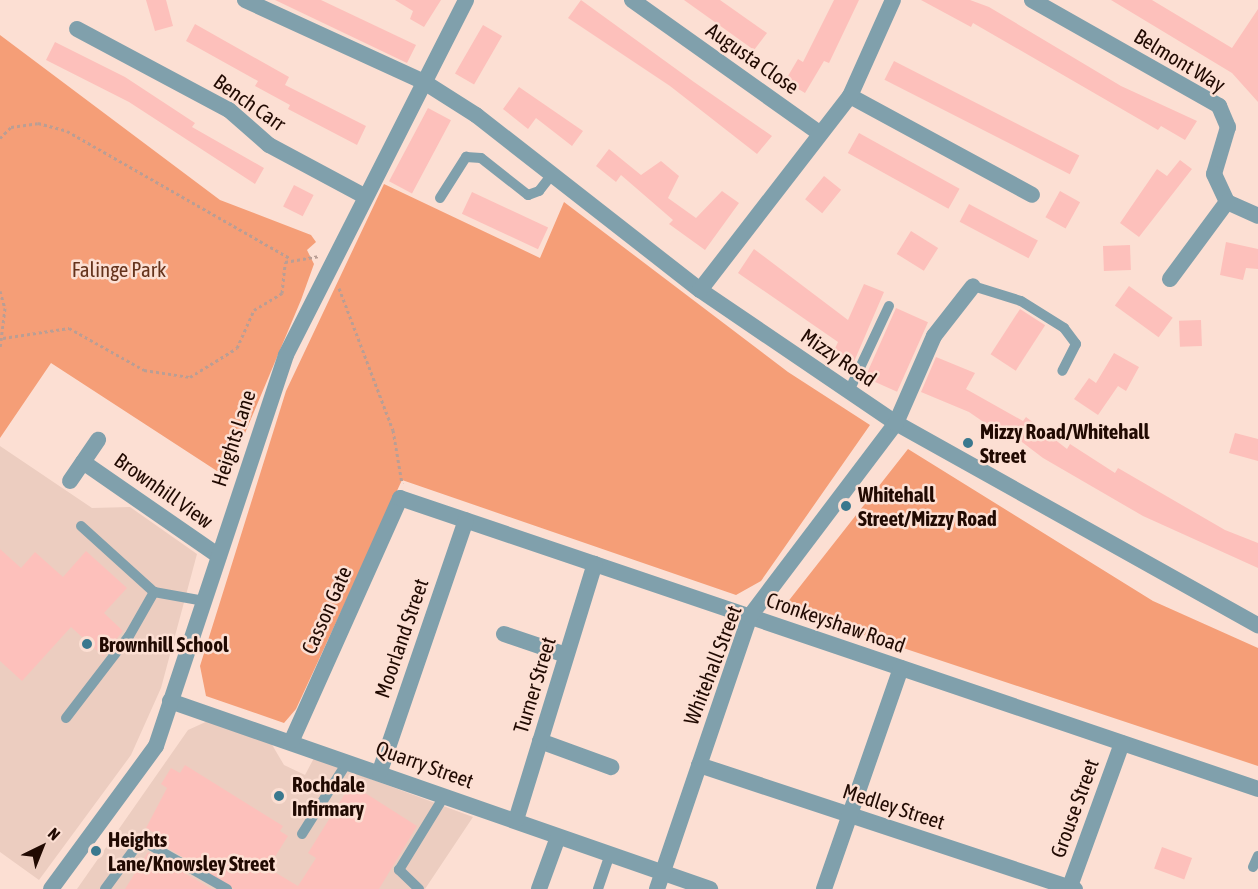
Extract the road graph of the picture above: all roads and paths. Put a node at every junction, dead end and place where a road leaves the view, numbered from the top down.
1 (245, 0) edge
2 (466, 0) edge
3 (632, 0) edge
4 (893, 0) edge
5 (1032, 0) edge
6 (77, 29) dead end
7 (424, 82) junction
8 (850, 96) junction
9 (818, 132) junction
10 (0, 138) edge
11 (553, 173) junction
12 (1032, 195) dead end
13 (364, 196) junction
14 (440, 198) dead end
15 (1227, 202) junction
16 (1258, 216) edge
17 (290, 258) junction
18 (331, 264) junction
19 (1170, 279) dead end
20 (973, 286) joint
21 (700, 290) junction
22 (0, 291) edge
23 (889, 306) dead end
24 (3, 338) junction
25 (0, 348) edge
26 (1062, 371) dead end
27 (849, 391) junction
28 (896, 423) junction
29 (98, 440) dead end
30 (83, 462) junction
31 (70, 481) dead end
32 (400, 498) junction
33 (466, 520) junction
34 (81, 526) dead end
35 (219, 556) junction
36 (595, 564) junction
37 (154, 592) junction
38 (204, 602) junction
39 (750, 616) junction
40 (1258, 625) edge
41 (504, 634) dead end
42 (566, 655) junction
43 (901, 668) junction
44 (170, 701) junction
45 (66, 718) dead end
46 (292, 740) junction
47 (540, 741) junction
48 (1122, 743) junction
49 (348, 761) junction
50 (699, 765) junction
51 (611, 767) dead end
52 (380, 771) junction
53 (1258, 789) edge
54 (445, 795) junction
55 (850, 815) junction
56 (516, 820) junction
57 (302, 834) dead end
58 (558, 837) junction
59 (610, 855) junction
60 (1258, 856) edge
61 (1253, 867) dead end
62 (660, 881) edge
63 (1071, 888) edge
64 (51, 889) edge
65 (105, 889) edge
66 (227, 889) edge
67 (419, 889) edge
68 (539, 889) edge
69 (598, 889) edge
70 (710, 889) edge
71 (824, 889) edge

1 - 7 street, Mizzy Road
2 - 7 street, Heights Lane
3 - 9 street, Augusta Close
4 - 8 street
5 - 15 street, Belmont Way
6 - 13 street, Bench Carr
7 - 11 street, Mizzy Road
7 - 13 street, Heights Lane
8 - 9 street
8 - 12 street
9 - 21 street
10 - 17 path
11 - 14 lane
11 - 21 street, Mizzy Road
13 - 18 street, Heights Lane
15 - 16 street
15 - 19 street
17 - 18 path
17 - 24 path
18 - 32 path
18 - 35 street, Heights Lane
20 - 26 lane
20 - 28 street, Whitehall Street
21 - 27 street, Mizzy Road
22 - 24 path
23 - 27 lane
24 - 25 path
27 - 28 street, Mizzy Road
28 - 39 street, Whitehall Street
28 - 40 street, Mizzy Road
29 - 30 street, Brownhill View
30 - 31 street, Brownhill View
30 - 35 street, Brownhill View
32 - 33 street, Cronkeyshaw Road
32 - 46 street, Casson Gate
33 - 36 street, Cronkeyshaw Road
33 - 52 street, Moorland Street
34 - 37 lane
35 - 38 street, Heights Lane
36 - 39 street, Cronkeyshaw Road
36 - 42 street, Turner Street
37 - 38 lane
37 - 45 lane
38 - 44 street, Heights Lane
39 - 43 street, Cronkeyshaw Road
39 - 50 street, Whitehall Street
41 - 42 street
42 - 47 street, Turner Street
43 - 48 street, Cronkeyshaw Road
43 - 55 street
44 - 46 street, Quarry Street
44 - 64 street, Heights Lane
46 - 49 street, Quarry Street
47 - 51 street
47 - 56 street, Turner Street
48 - 53 street, Cronkeyshaw Road
48 - 63 street, Grouse Street
49 - 52 street, Quarry Street
49 - 57 lane
50 - 55 street, Medley Street
50 - 62 street, Whitehall Street
52 - 54 street, Quarry Street
54 - 56 street, Quarry Street
54 - 67 lane
55 - 63 street, Medley Street
55 - 71 street
56 - 58 street, Quarry Street
58 - 59 street, Quarry Street
58 - 68 street
59 - 62 street, Quarry Street
59 - 69 lane
60 - 61 lane
62 - 70 street, Quarry Street
65 - 66 lane

